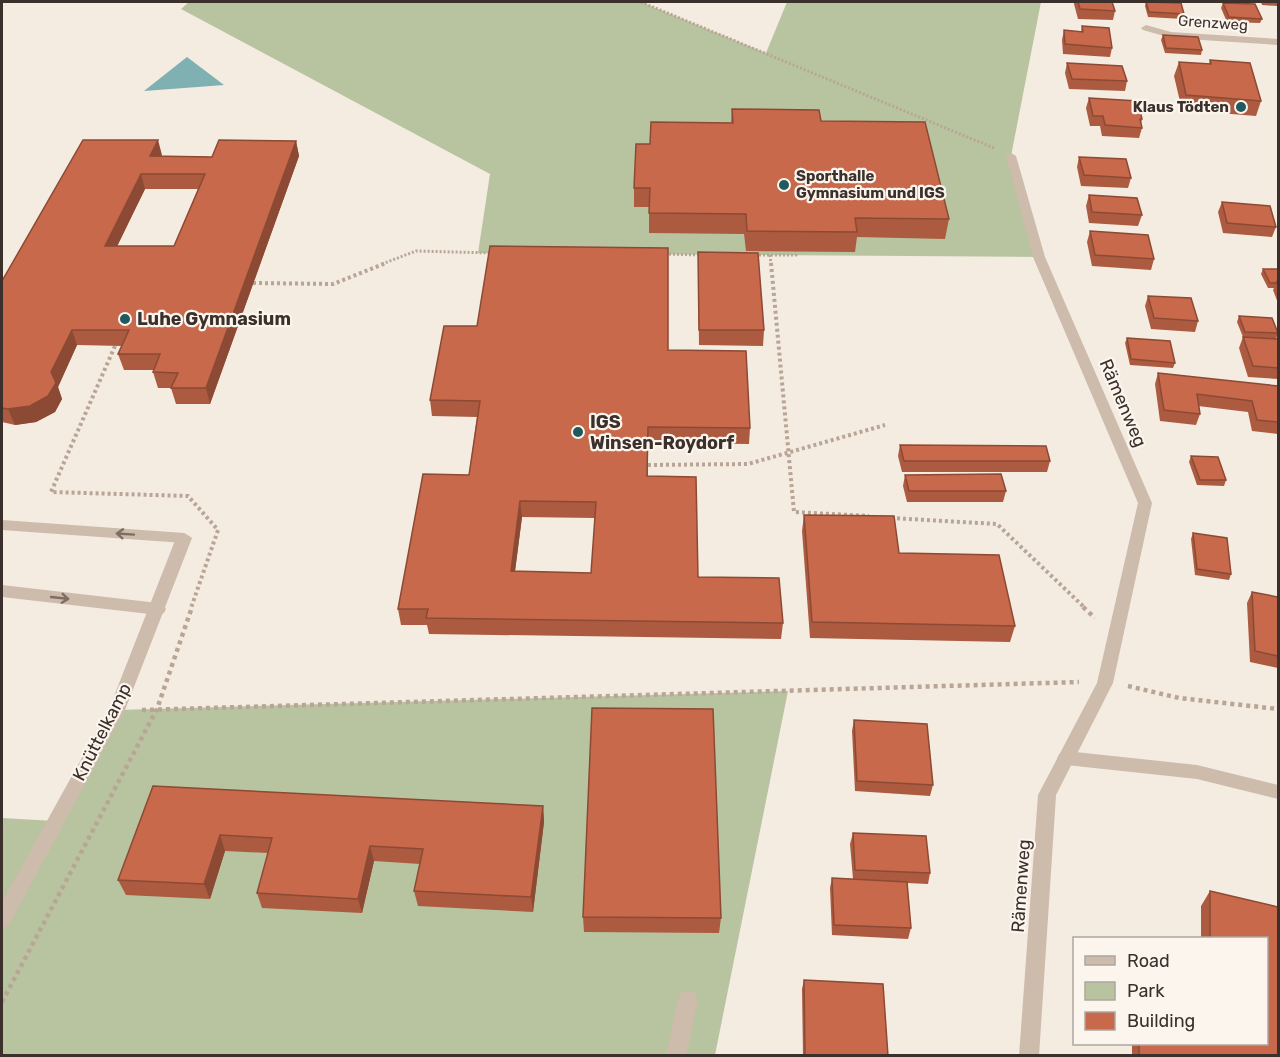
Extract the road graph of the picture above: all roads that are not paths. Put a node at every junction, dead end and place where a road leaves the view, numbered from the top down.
1 (1146, 28) dead end
2 (1278, 42) edge
3 (1011, 156) road end
4 (2, 525) edge
5 (2, 591) edge
6 (158, 609) junction
7 (1066, 758) junction
8 (1278, 792) edge
9 (2, 919) edge
10 (688, 1000) dead end
11 (676, 1056) edge
12 (1029, 1056) edge

1 - 2 street, Grenzweg
3 - 7 street, Rämenweg
6 -> 4 street, Knüttelkamp
5 -> 6 street
6 - 9 street, Knüttelkamp
7 - 8 street
7 - 12 street, Rämenweg
10 - 11 street

